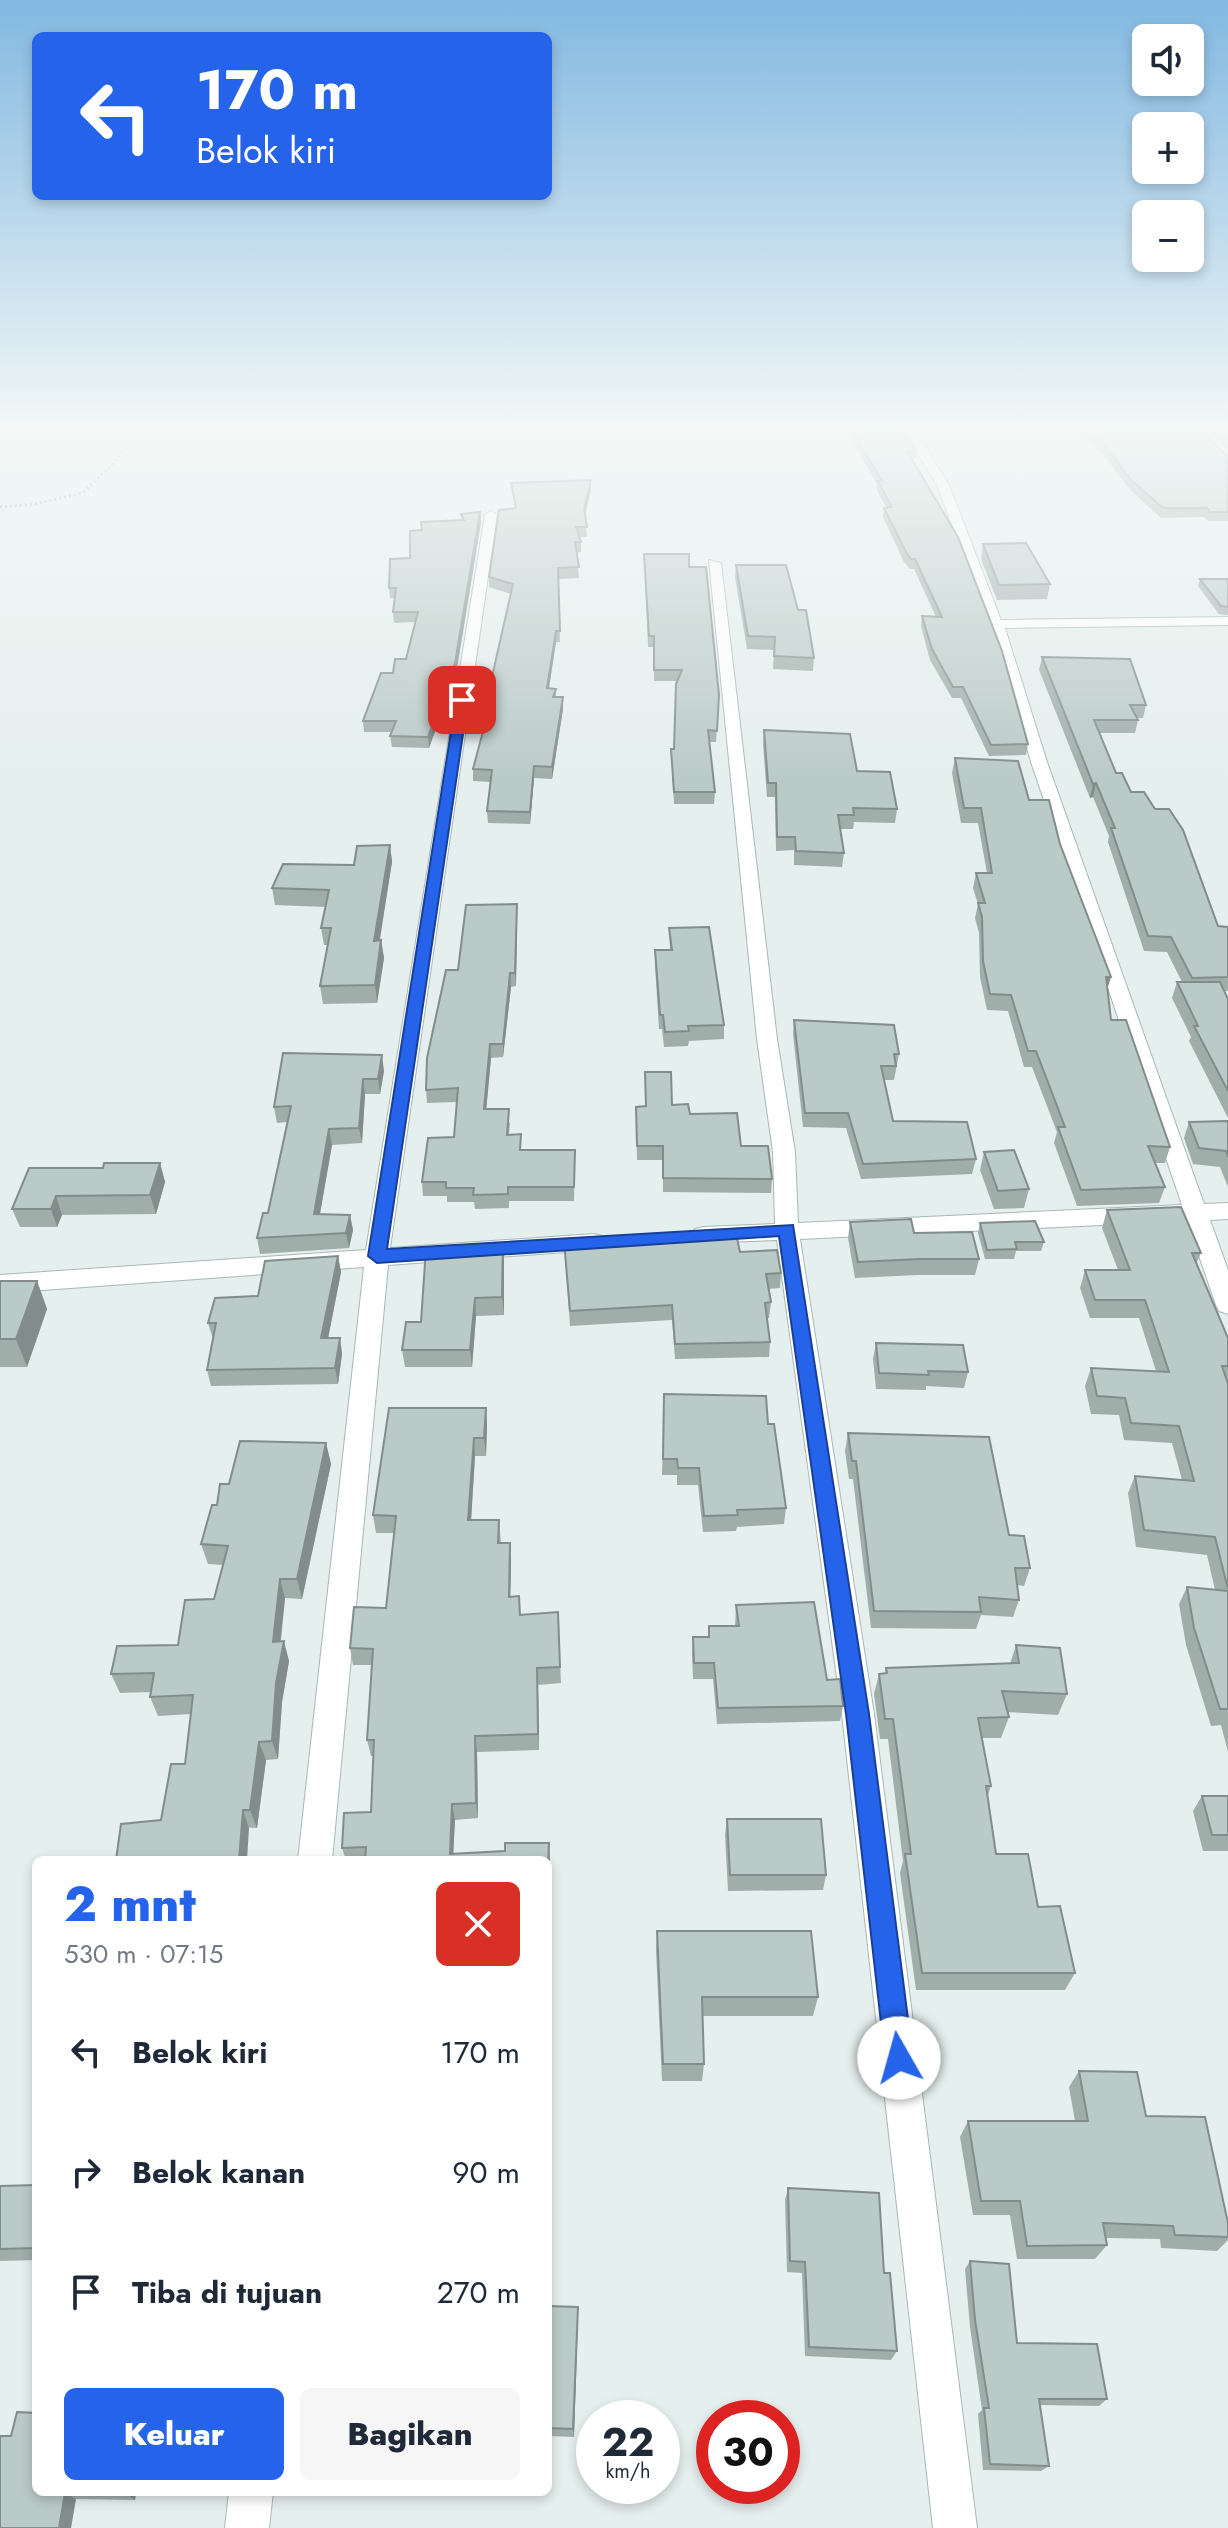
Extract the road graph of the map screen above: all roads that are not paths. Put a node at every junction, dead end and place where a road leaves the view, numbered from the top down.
1 (486, 545) edge
2 (965, 545) edge
3 (714, 563) dead end
4 (1228, 621) edge
5 (994, 624) junction
6 (1228, 1211) edge
7 (1197, 1212) junction
8 (787, 1229) junction
9 (677, 1236) edge
10 (613, 1241) edge
11 (377, 1256) junction
12 (0, 1284) edge
13 (1228, 1305) edge
14 (315, 1856) edge
15 (251, 2496) edge
16 (247, 2528) edge
17 (955, 2528) edge

1 - 11 street
2 - 5 street
3 - 8 street
4 - 5 street
5 - 7 street
6 - 7 street
7 - 8 street
7 - 13 street
8 - 9 street
8 - 17 street
10 - 11 street
11 - 12 street
11 - 14 street
15 - 16 street

